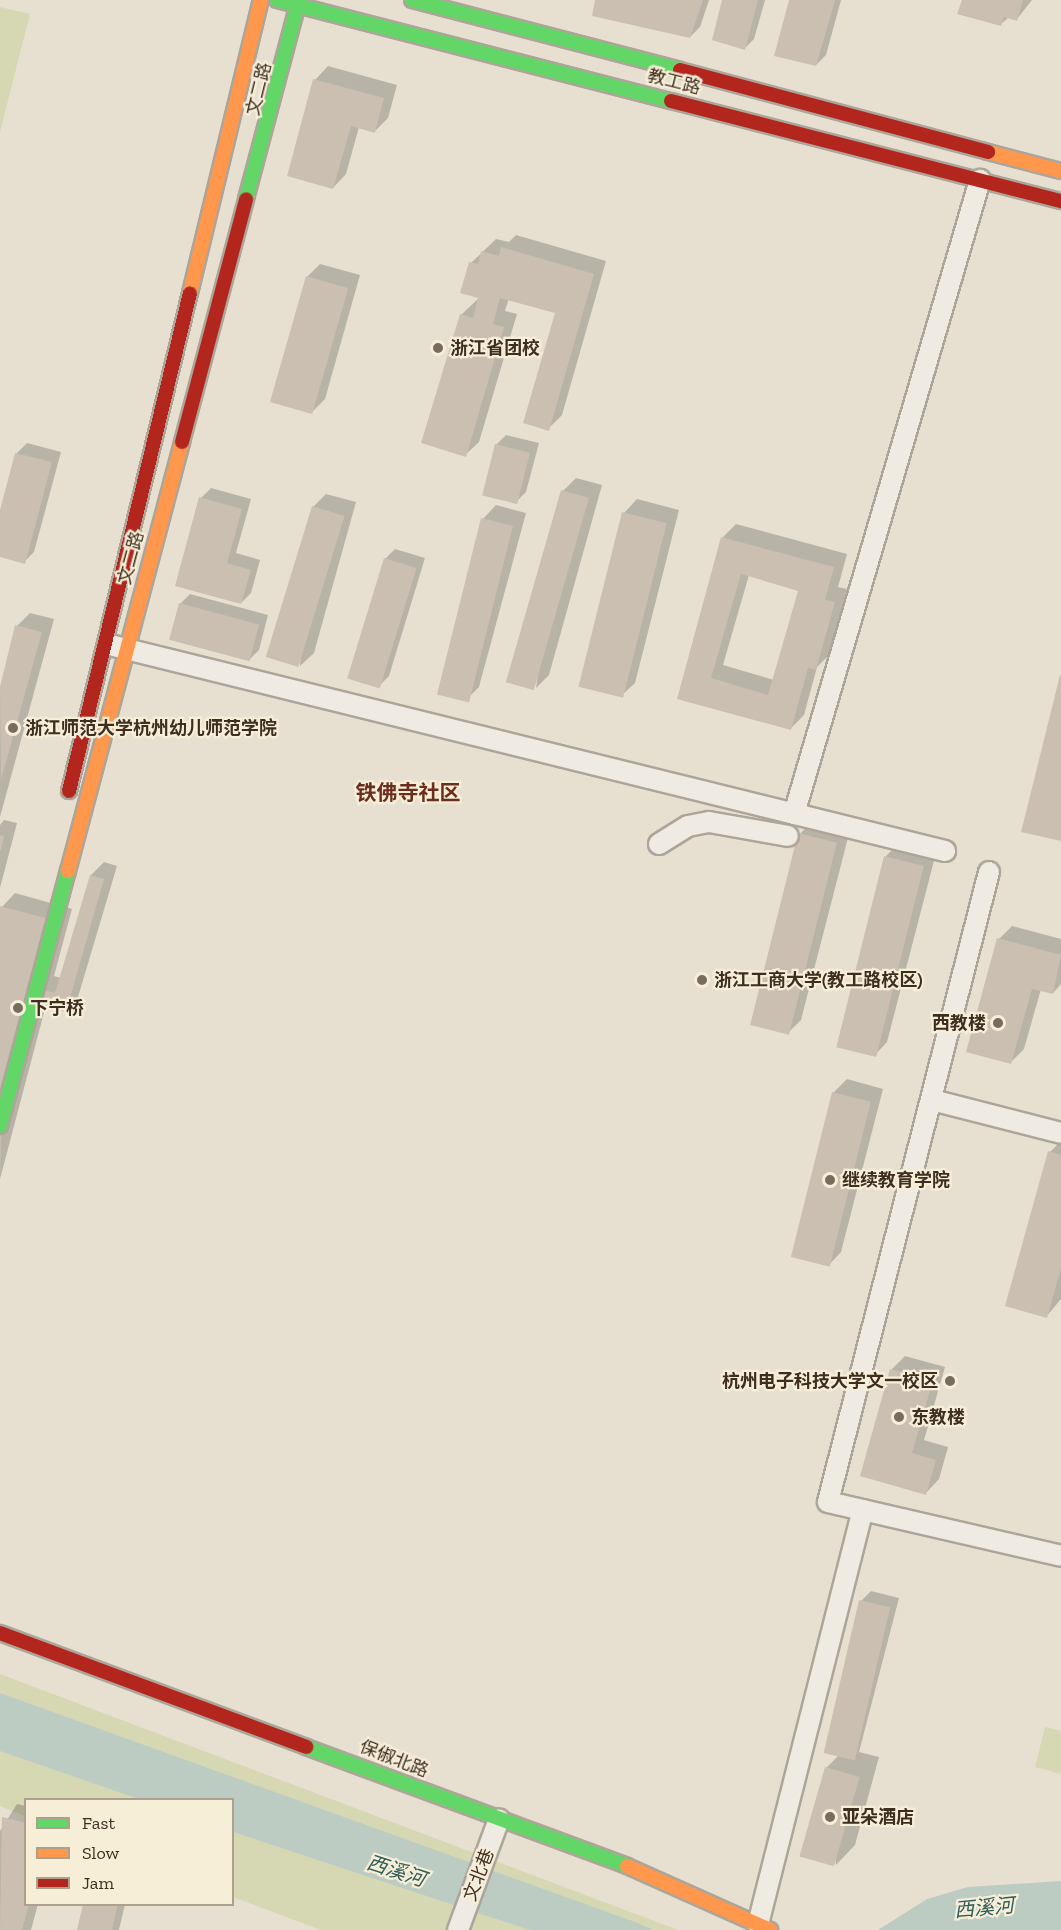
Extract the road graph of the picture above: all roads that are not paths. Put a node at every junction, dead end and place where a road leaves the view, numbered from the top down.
1 (261, 0) edge
2 (277, 0) edge
3 (412, 0) edge
4 (299, 2) edge
5 (1061, 171) edge
6 (980, 180) junction
7 (1061, 201) edge
8 (106, 644) junction
9 (127, 648) junction
10 (65, 807) dead end
11 (794, 814) junction
12 (788, 836) dead end
13 (659, 844) dead end
14 (945, 851) dead end
15 (989, 872) dead end
16 (932, 1100) junction
17 (0, 1126) edge
18 (1061, 1133) edge
19 (863, 1510) junction
20 (1061, 1556) edge
21 (0, 1633) edge
22 (500, 1819) junction
23 (764, 1927) edge
24 (458, 1930) edge

1 - 8 main road, 文二路
2 - 4 main road, 教工路
3 - 5 main road, 教工路
4 - 6 main road, 教工路
4 - 9 main road, 文二路
6 - 7 main road, 教工路
6 - 11 street
8 - 9 street
8 - 10 main road, 文二路
9 - 11 street
9 - 17 main road, 文二路
11 - 14 street
12 - 13 street
15 - 16 street
16 - 18 street
16 - 19 street
19 - 20 street
19 - 23 street
21 - 22 main road, 保俶北路
22 - 23 main road, 保俶北路
22 - 24 street, 文北巷

